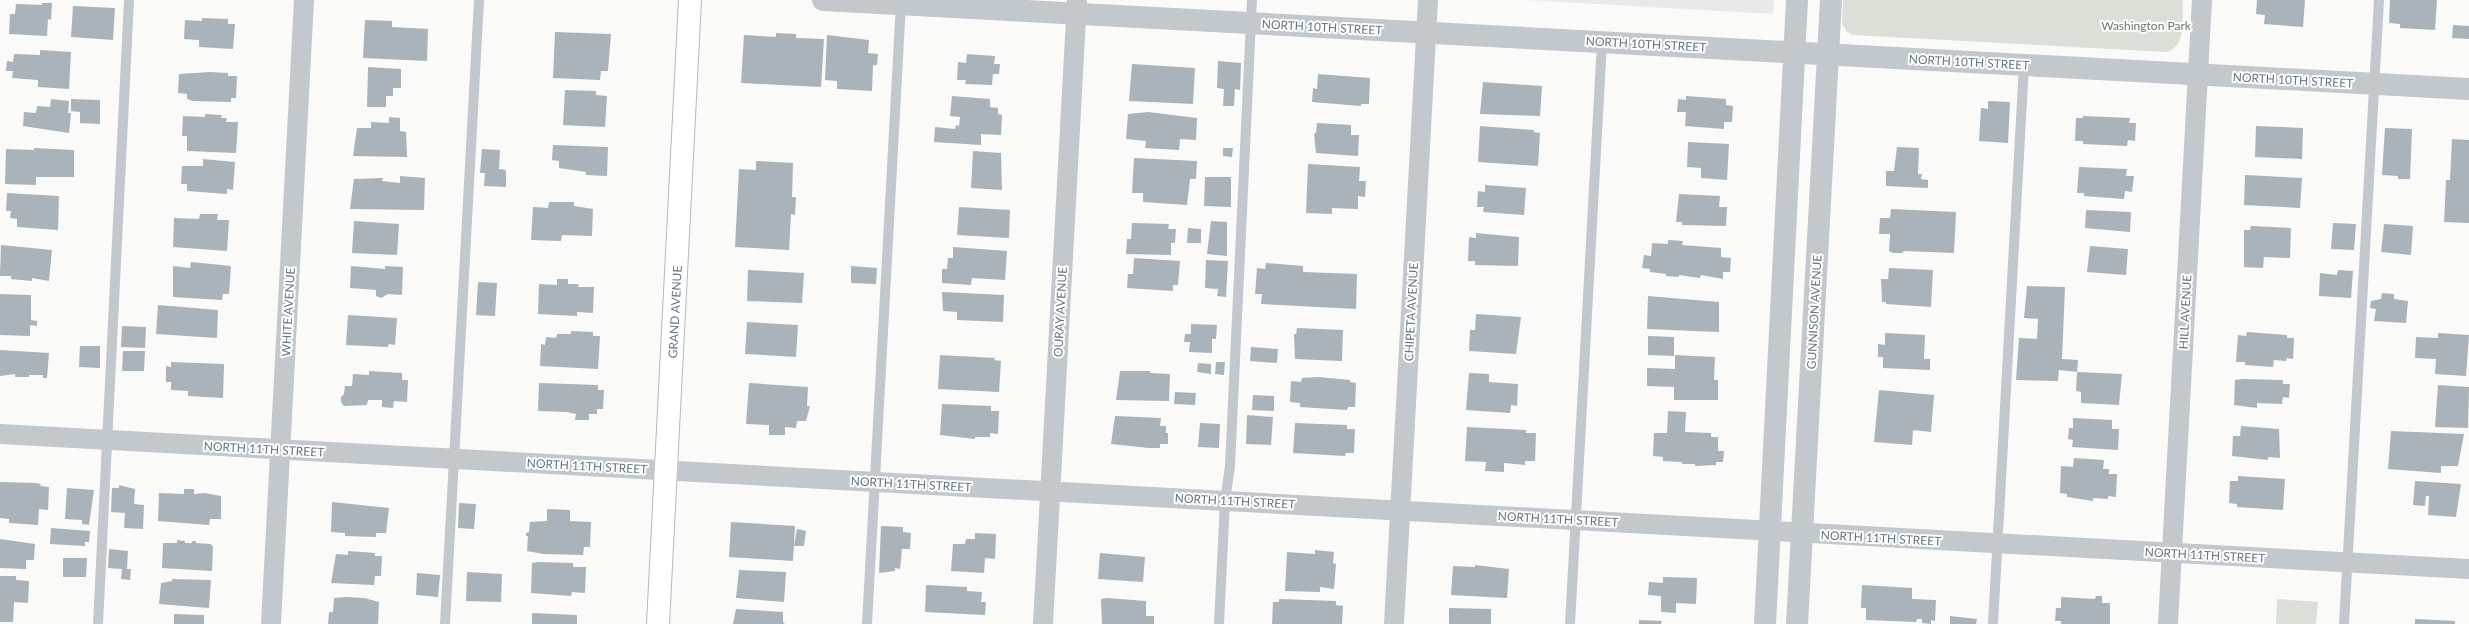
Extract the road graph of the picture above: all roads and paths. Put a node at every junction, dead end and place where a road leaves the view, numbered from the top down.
1 (129, 0) edge
2 (304, 0) edge
3 (479, 0) edge
4 (690, 0) edge
5 (823, 0) edge
6 (1252, 0) edge
7 (1428, 0) edge
8 (1797, 0) edge
9 (1831, 0) edge
10 (2202, 0) edge
11 (2379, 0) edge
12 (901, 2) edge
13 (1076, 7) edge
14 (1251, 23) junction
15 (1426, 33) junction
16 (1602, 42) junction
17 (1794, 52) junction
18 (1828, 54) junction
19 (2024, 65) junction
20 (2198, 74) junction
21 (2374, 84) junction
22 (2469, 89) edge
23 (0, 434) edge
24 (108, 440) junction
25 (280, 450) junction
26 (453, 459) junction
27 (667, 470) junction
28 (874, 482) junction
29 (1050, 492) junction
30 (1225, 501) junction
31 (1400, 510) junction
32 (1576, 520) junction
33 (1769, 531) junction
34 (1802, 533) junction
35 (1997, 544) junction
36 (2172, 553) junction
37 (2347, 562) junction
38 (2469, 569) edge
39 (98, 624) edge
40 (271, 624) edge
41 (445, 624) edge
42 (658, 624) edge
43 (867, 624) edge
44 (1043, 624) edge
45 (1219, 624) edge
46 (1394, 624) edge
47 (1570, 624) edge
48 (1765, 624) edge
49 (1798, 624) edge
50 (1993, 624) edge
51 (2168, 624) edge
52 (2344, 624) edge

1 - 24 lane
2 - 25 street, WHITE AVENUE
3 - 26 lane
4 - 27 main road, GRAND AVENUE
5 - 12 street, NORTH 10TH STREET
6 - 14 lane
7 - 15 street, CHIPETA AVENUE
8 - 17 street
9 - 18 street, GUNNISON AVENUE
10 - 20 street, HILL AVENUE
11 - 21 lane
12 - 13 street, NORTH 10TH STREET
12 - 28 lane
13 - 14 street, NORTH 10TH STREET
13 - 29 street, OURAY AVENUE
14 - 15 street, NORTH 10TH STREET
14 - 30 lane
15 - 16 street, NORTH 10TH STREET
15 - 31 street, CHIPETA AVENUE
16 - 17 street, NORTH 10TH STREET
16 - 32 lane
17 - 18 street, NORTH 10TH STREET
17 - 33 street
18 - 19 street, NORTH 10TH STREET
18 - 34 street, GUNNISON AVENUE
19 - 20 street, NORTH 10TH STREET
19 - 35 lane
20 - 21 street, NORTH 10TH STREET
20 - 36 street, HILL AVENUE
21 - 22 street, NORTH 10TH STREET
21 - 37 lane
23 - 24 street, NORTH 11TH STREET
24 - 25 street, NORTH 11TH STREET
24 - 39 lane
25 - 26 street, NORTH 11TH STREET
25 - 40 street, WHITE AVENUE
26 - 27 street, NORTH 11TH STREET
26 - 41 lane
27 - 28 street, NORTH 11TH STREET
27 - 42 main road, GRAND AVENUE
28 - 29 street, NORTH 11TH STREET
28 - 43 lane
29 - 30 street, NORTH 11TH STREET
29 - 44 street, OURAY AVENUE
30 - 31 street, NORTH 11TH STREET
30 - 45 lane
31 - 32 street, NORTH 11TH STREET
31 - 46 street, CHIPETA AVENUE
32 - 33 street, NORTH 11TH STREET
32 - 47 lane
33 - 34 street, NORTH 11TH STREET
33 - 48 street
34 - 35 street, NORTH 11TH STREET
34 - 49 street, GUNNISON AVENUE
35 - 36 street, NORTH 11TH STREET
35 - 50 lane
36 - 37 street, NORTH 11TH STREET
36 - 51 street, HILL AVENUE
37 - 38 street, NORTH 11TH STREET
37 - 52 lane

